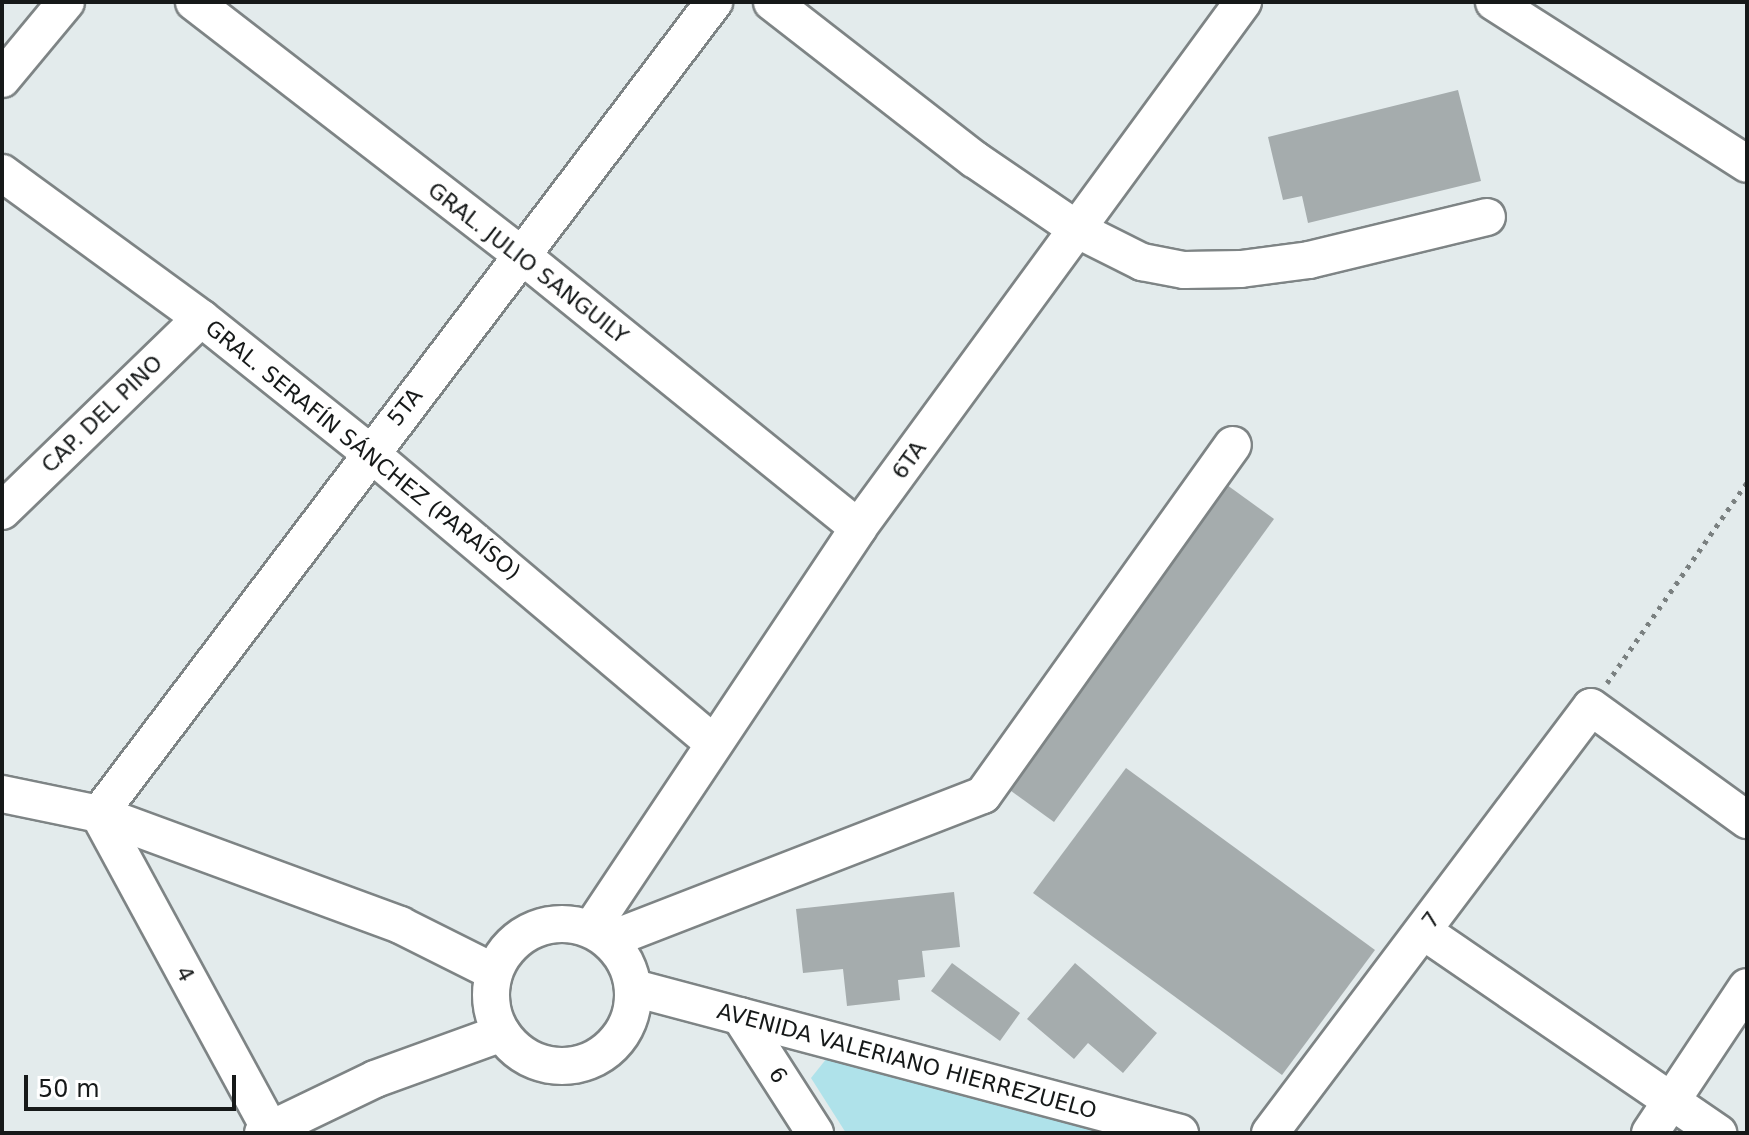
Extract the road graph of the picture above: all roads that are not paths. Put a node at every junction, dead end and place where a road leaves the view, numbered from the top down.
1 (66, 2) edge
2 (194, 2) edge
3 (714, 2) edge
4 (772, 2) edge
5 (1243, 2) edge
6 (1494, 2) edge
7 (2, 79) edge
8 (1747, 164) edge
9 (2, 173) edge
10 (1487, 217) dead end
11 (1078, 230) junction
12 (525, 258) junction
13 (201, 318) junction
14 (1233, 445) dead end
15 (369, 452) junction
16 (2, 511) edge
17 (858, 528) junction
18 (712, 742) junction
19 (2, 794) edge
20 (99, 814) junction
21 (1747, 820) edge
22 (1423, 931) junction
23 (600, 934) junction
24 (494, 972) junction
25 (1747, 987) edge
26 (634, 988) junction
27 (740, 1016) junction
28 (502, 1033) junction
29 (1672, 1101) junction
30 (268, 1132) edge
31 (815, 1133) edge
32 (1180, 1133) edge
33 (1270, 1133) edge
34 (1650, 1133) edge
35 (1718, 1133) edge

1 - 7 street
2 - 12 street, GRAL. JULIO SANGUILY
3 - 12 street, 5TA
4 - 11 street
5 - 11 street, 6TA
6 - 8 street
9 - 13 street, GRAL. SERAFÍN SÁNCHEZ (PARAÍSO)
10 - 11 street
11 - 17 street, 6TA
12 - 15 street, 5TA
12 - 17 street, GRAL. JULIO SANGUILY
13 - 15 street, GRAL. SERAFÍN SÁNCHEZ (PARAÍSO)
13 - 16 street, CAP. DEL PINO
14 - 23 street
15 - 18 street, GRAL. SERAFÍN SÁNCHEZ (PARAÍSO)
15 - 20 street, 5TA
17 - 18 street, 6TA
18 - 23 street, 6TA
19 - 20 street
20 - 24 street
20 - 30 street, 4
21 - 22 street, 7
22 - 29 street
22 - 33 street, 7
23 - 24 street
23 - 26 street
24 - 28 street
25 - 29 street
26 - 27 street, AVENIDA VALERIANO HIERREZUELO
26 - 28 street
27 - 31 street, 6
27 - 32 street, AVENIDA VALERIANO HIERREZUELO
28 - 30 street
29 - 34 street
29 - 35 street

